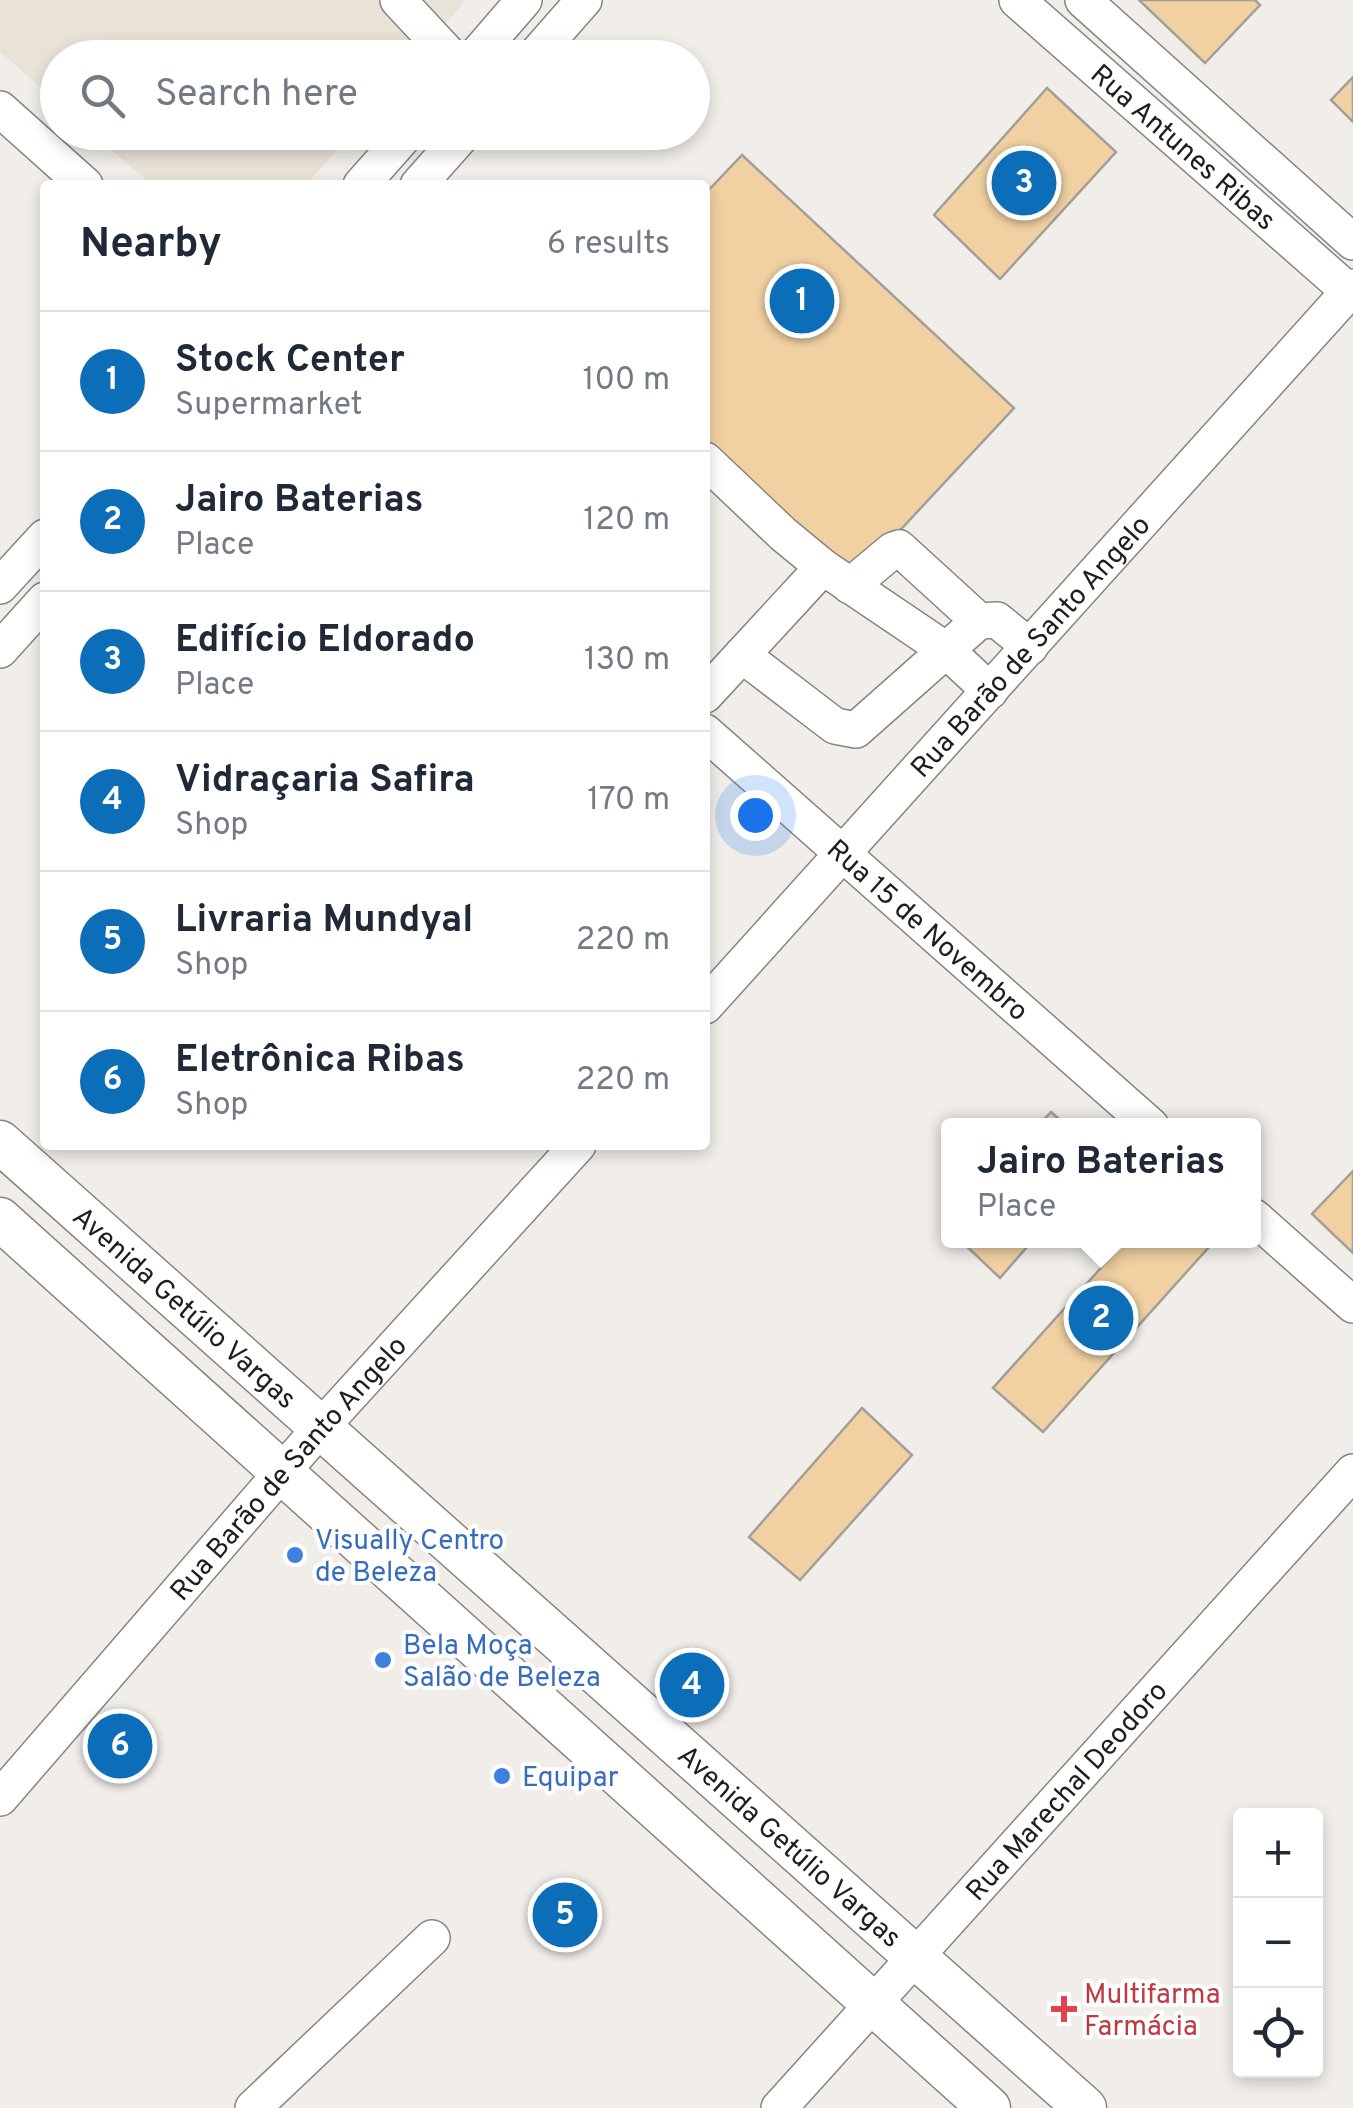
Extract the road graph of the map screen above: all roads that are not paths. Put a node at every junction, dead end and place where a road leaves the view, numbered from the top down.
1 (398, 0) edge
2 (524, 0) edge
3 (584, 0) edge
4 (1017, 0) edge
5 (1083, 0) edge
6 (435, 40) edge
7 (490, 40) edge
8 (549, 40) edge
9 (0, 109) edge
10 (40, 145) edge
11 (46, 150) edge
12 (392, 150) edge
13 (449, 150) edge
14 (79, 180) edge
15 (365, 180) edge
16 (422, 180) edge
17 (1353, 242) edge
18 (1352, 291) edge
19 (710, 465) edge
20 (40, 542) edge
21 (837, 576) junction
22 (0, 586) edge
23 (40, 606) edge
24 (978, 620) junction
25 (1030, 647) junction
26 (0, 650) edge
27 (946, 650) junction
28 (742, 655) junction
29 (710, 689) edge
30 (990, 690) junction
31 (710, 736) edge
32 (845, 853) junction
33 (710, 1001) edge
34 (1142, 1118) edge
35 (0, 1142) edge
36 (573, 1150) edge
37 (36, 1174) junction
38 (0, 1210) edge
39 (0, 1218) edge
40 (1261, 1223) edge
41 (1353, 1306) edge
42 (322, 1426) junction
43 (281, 1472) junction
44 (1353, 1472) edge
45 (499, 1586) junction
46 (457, 1631) junction
47 (724, 1786) junction
48 (0, 1798) edge
49 (682, 1833) junction
50 (432, 1938) dead end
51 (916, 1958) junction
52 (873, 2005) junction
53 (253, 2108) edge
54 (779, 2108) edge
55 (990, 2108) edge
56 (1085, 2108) edge

1 - 6 street
2 - 7 street
3 - 8 street
4 - 18 street, Rua Antunes Ribas
5 - 17 street, Rua Antunes Ribas
9 - 10 street
11 - 14 street
12 - 15 street
13 - 16 street
18 - 25 street, Rua Barão de Santo Angelo
19 - 21 street
20 - 22 street
21 - 24 street
21 - 27 street
21 - 28 street
23 - 26 street
24 - 25 street
24 - 27 street
25 - 30 street, Rua Barão de Santo Angelo
27 - 28 street
27 - 30 street
28 - 29 street
30 - 32 street, Rua Barão de Santo Angelo
31 - 32 street, Rua 15 de Novembro
32 - 33 street, Rua Barão de Santo Angelo
32 - 34 street, Rua 15 de Novembro
35 - 37 main road, Avenida Getúlio Vargas
36 - 42 street, Rua Barão de Santo Angelo
37 - 38 main road
37 - 42 main road, Avenida Getúlio Vargas
39 - 43 main road, Avenida Getúlio Vargas
40 - 41 street
42 - 43 street, Rua Barão de Santo Angelo
42 - 45 main road, Avenida Getúlio Vargas
43 - 46 main road, Avenida Getúlio Vargas
43 - 48 street, Rua Barão de Santo Angelo
44 - 51 street, Rua Marechal Deodoro
45 - 46 main road
45 - 47 main road, Avenida Getúlio Vargas
46 - 49 main road, Avenida Getúlio Vargas
47 - 49 main road
47 - 51 main road, Avenida Getúlio Vargas
49 - 52 main road, Avenida Getúlio Vargas
50 - 53 street
51 - 52 street, Rua Marechal Deodoro
51 - 56 main road, Avenida Getúlio Vargas
52 - 54 street, Rua Marechal Deodoro
52 - 55 main road, Avenida Getúlio Vargas

